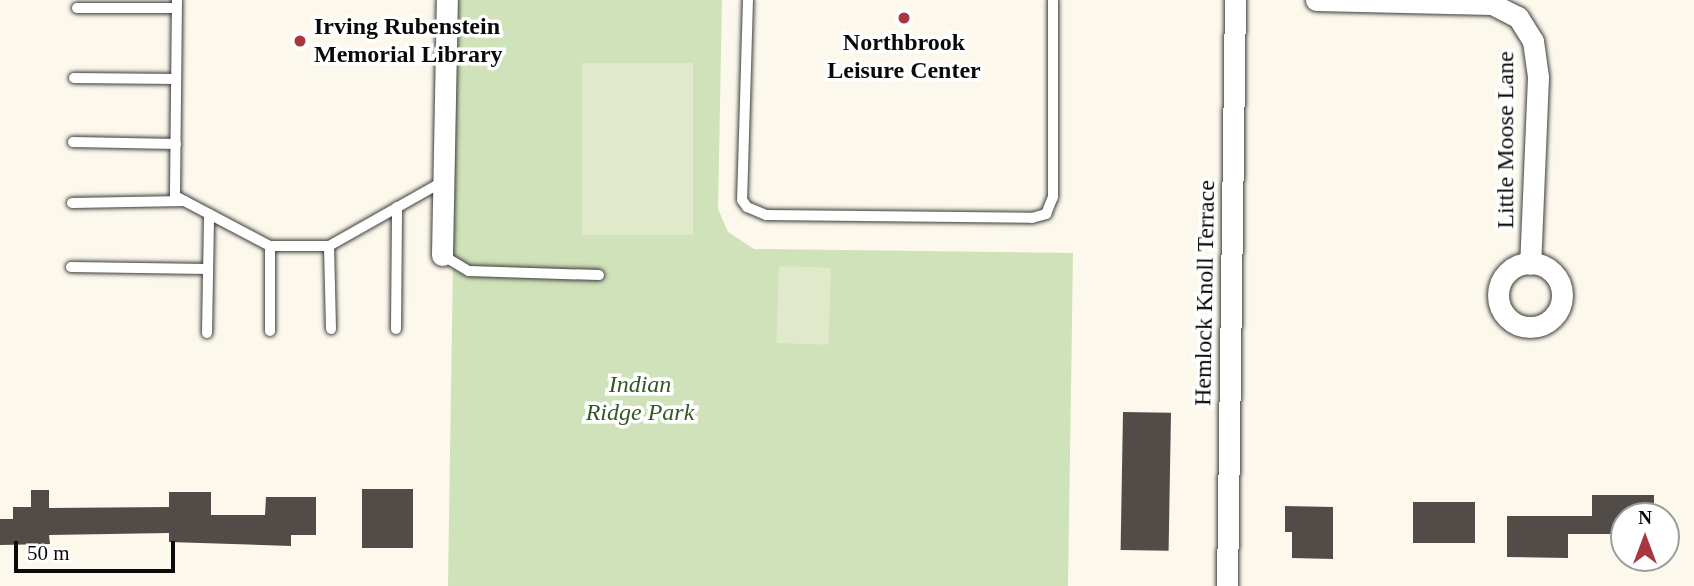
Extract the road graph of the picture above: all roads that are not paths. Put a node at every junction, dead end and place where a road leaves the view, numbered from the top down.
1 (447, 0) edge
2 (748, 0) edge
3 (1053, 0) edge
4 (1235, 0) edge
5 (1316, 0) edge
6 (176, 4) edge
7 (77, 8) dead end
8 (74, 78) dead end
9 (176, 79) junction
10 (73, 142) dead end
11 (176, 144) junction
12 (444, 181) junction
13 (186, 201) junction
14 (72, 202) dead end
15 (397, 207) junction
16 (209, 214) junction
17 (270, 246) junction
18 (329, 246) junction
19 (442, 255) joint
20 (1530, 264) dead end
21 (71, 267) dead end
22 (208, 269) junction
23 (599, 275) dead end
24 (331, 329) dead end
25 (396, 329) dead end
26 (270, 331) dead end
27 (207, 333) dead end
28 (1227, 586) edge

1 - 12 street
2 - 3 lane
4 - 28 street, Hemlock Knoll Terrace
5 - 20 street, Little Moose Lane
6 - 7 lane
6 - 9 lane
8 - 9 lane
9 - 11 lane
10 - 11 lane
11 - 13 lane
12 - 15 lane
12 - 19 street
13 - 14 lane
13 - 16 lane
15 - 18 lane
15 - 25 lane
16 - 17 lane
16 - 22 lane
17 - 18 lane
17 - 26 lane
18 - 24 lane
19 - 23 lane
21 - 22 lane
22 - 27 lane

